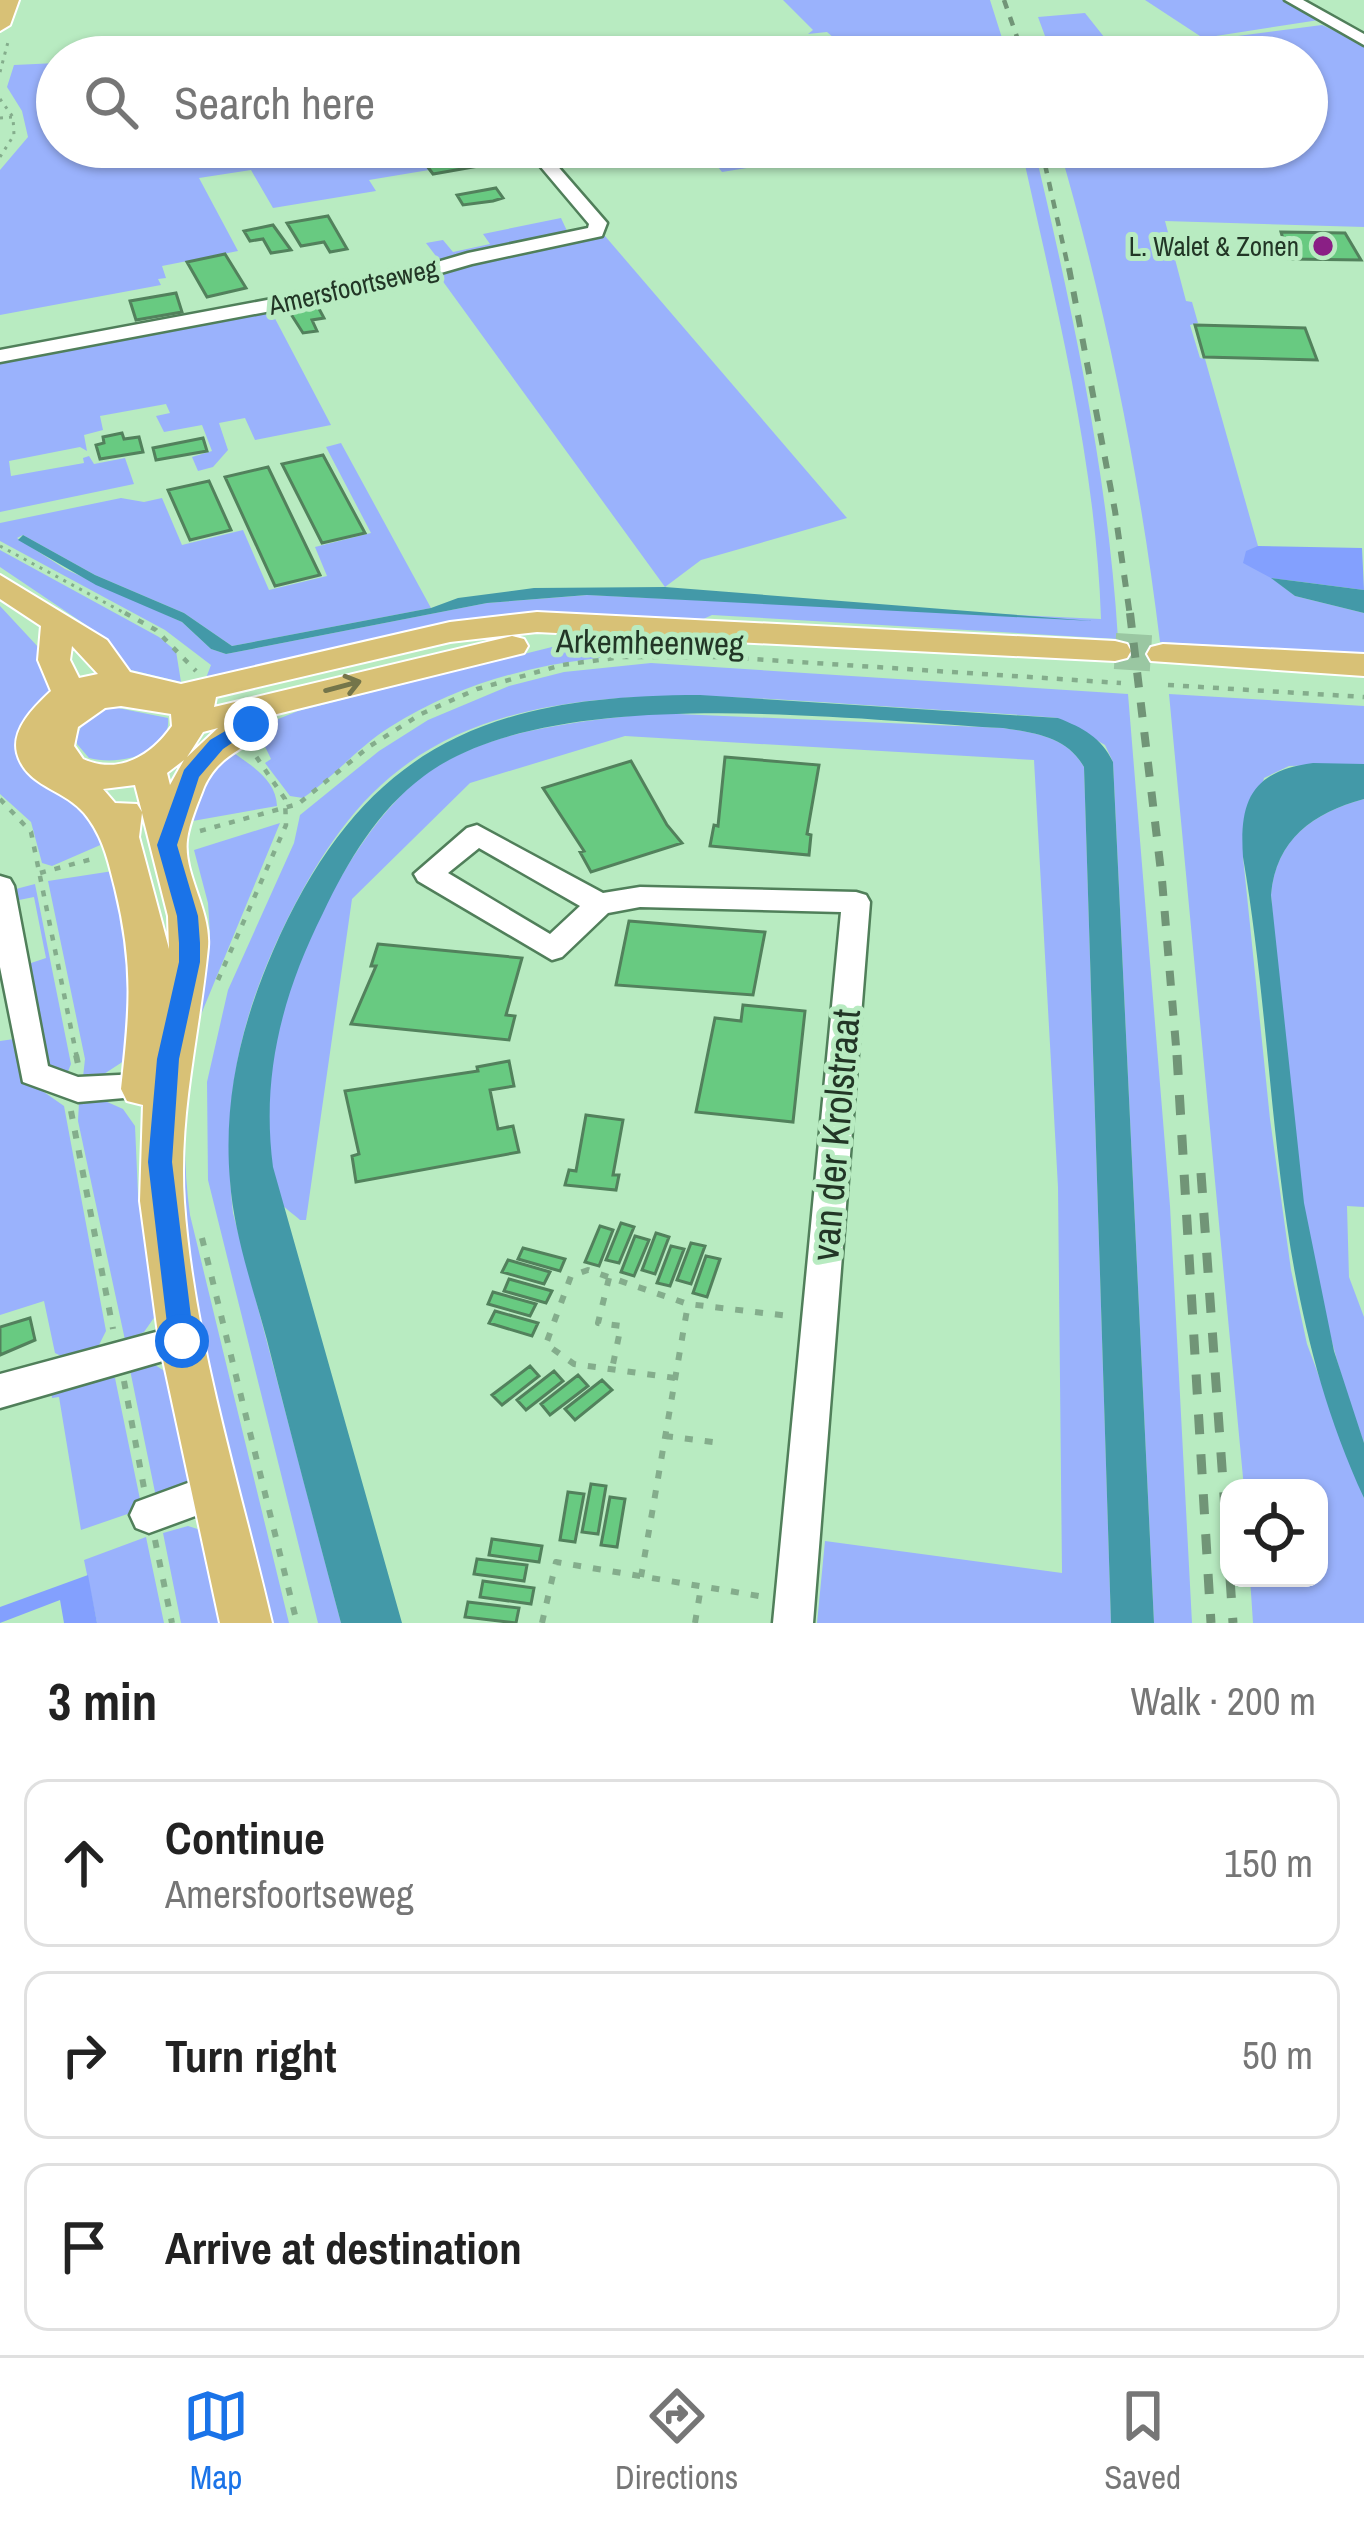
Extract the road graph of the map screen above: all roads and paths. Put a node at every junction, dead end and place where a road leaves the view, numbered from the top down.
1 (9, 0) edge
2 (1292, 0) edge
3 (0, 25) edge
4 (1364, 40) edge
5 (0, 99) edge
6 (13, 117) junction
7 (0, 118) edge
8 (3, 149) edge
9 (0, 157) edge
10 (550, 168) edge
11 (0, 356) edge
12 (0, 546) edge
13 (0, 586) edge
14 (57, 626) junction
15 (1364, 665) edge
16 (1118, 666) joint
17 (1166, 668) junction
18 (1364, 679) edge
19 (119, 680) junction
20 (288, 687) junction
21 (80, 695) junction
22 (1364, 697) edge
23 (188, 699) junction
24 (249, 746) dead end
25 (148, 768) junction
26 (94, 783) junction
27 (287, 808) junction
28 (183, 838) junction
29 (110, 848) junction
30 (40, 873) dead end
31 (0, 886) edge
32 (600, 904) junction
33 (214, 989) dead end
34 (154, 1085) junction
35 (199, 1223) dead end
36 (609, 1278) junction
37 (688, 1304) junction
38 (818, 1320) junction
39 (179, 1325) junction
40 (612, 1369) junction
41 (676, 1378) junction
42 (0, 1391) edge
43 (665, 1436) junction
44 (721, 1443) dead end
45 (215, 1491) junction
46 (149, 1515) dead end
47 (641, 1577) junction
48 (701, 1587) junction
49 (794, 1612) edge
50 (245, 1623) edge
51 (297, 1623) edge
52 (542, 1623) edge
53 (695, 1623) edge

1 - 3 main road
2 - 4 street
5 - 6 path
6 - 7 path
6 - 8 path
8 - 9 path
10 - 11 street, Amersfoortseweg
12 - 23 path
13 - 14 main road
14 - 19 main road
14 - 21 main road
15 - 17 main road
16 - 20 main road, Arkemheenweg
16 - 27 path, Arkemheenweg
17 - 18 main road
17 - 22 path
19 - 21 main road
19 - 23 main road
20 - 23 main road, Arkemheenweg
20 - 28 main road
21 - 23 main road
21 - 26 main road
23 - 25 main road
24 - 27 path
25 - 26 main road
25 - 28 main road
26 - 29 main road
27 - 28 path
27 - 33 path
28 - 34 main road
29 - 30 path
29 - 34 main road
31 - 34 street
32 - 32 street
32 - 38 street, van der Krolstraat
34 - 39 main road
35 - 51 path
36 - 37 path
36 - 40 path
36 - 40 path
37 - 38 path
37 - 41 path
38 - 49 street, van der Krolstraat
39 - 42 street
39 - 45 main road
40 - 41 path
41 - 43 path
43 - 44 path
43 - 47 path
45 - 46 street
45 - 50 main road
47 - 48 path
47 - 52 path
48 - 49 path
48 - 53 path

